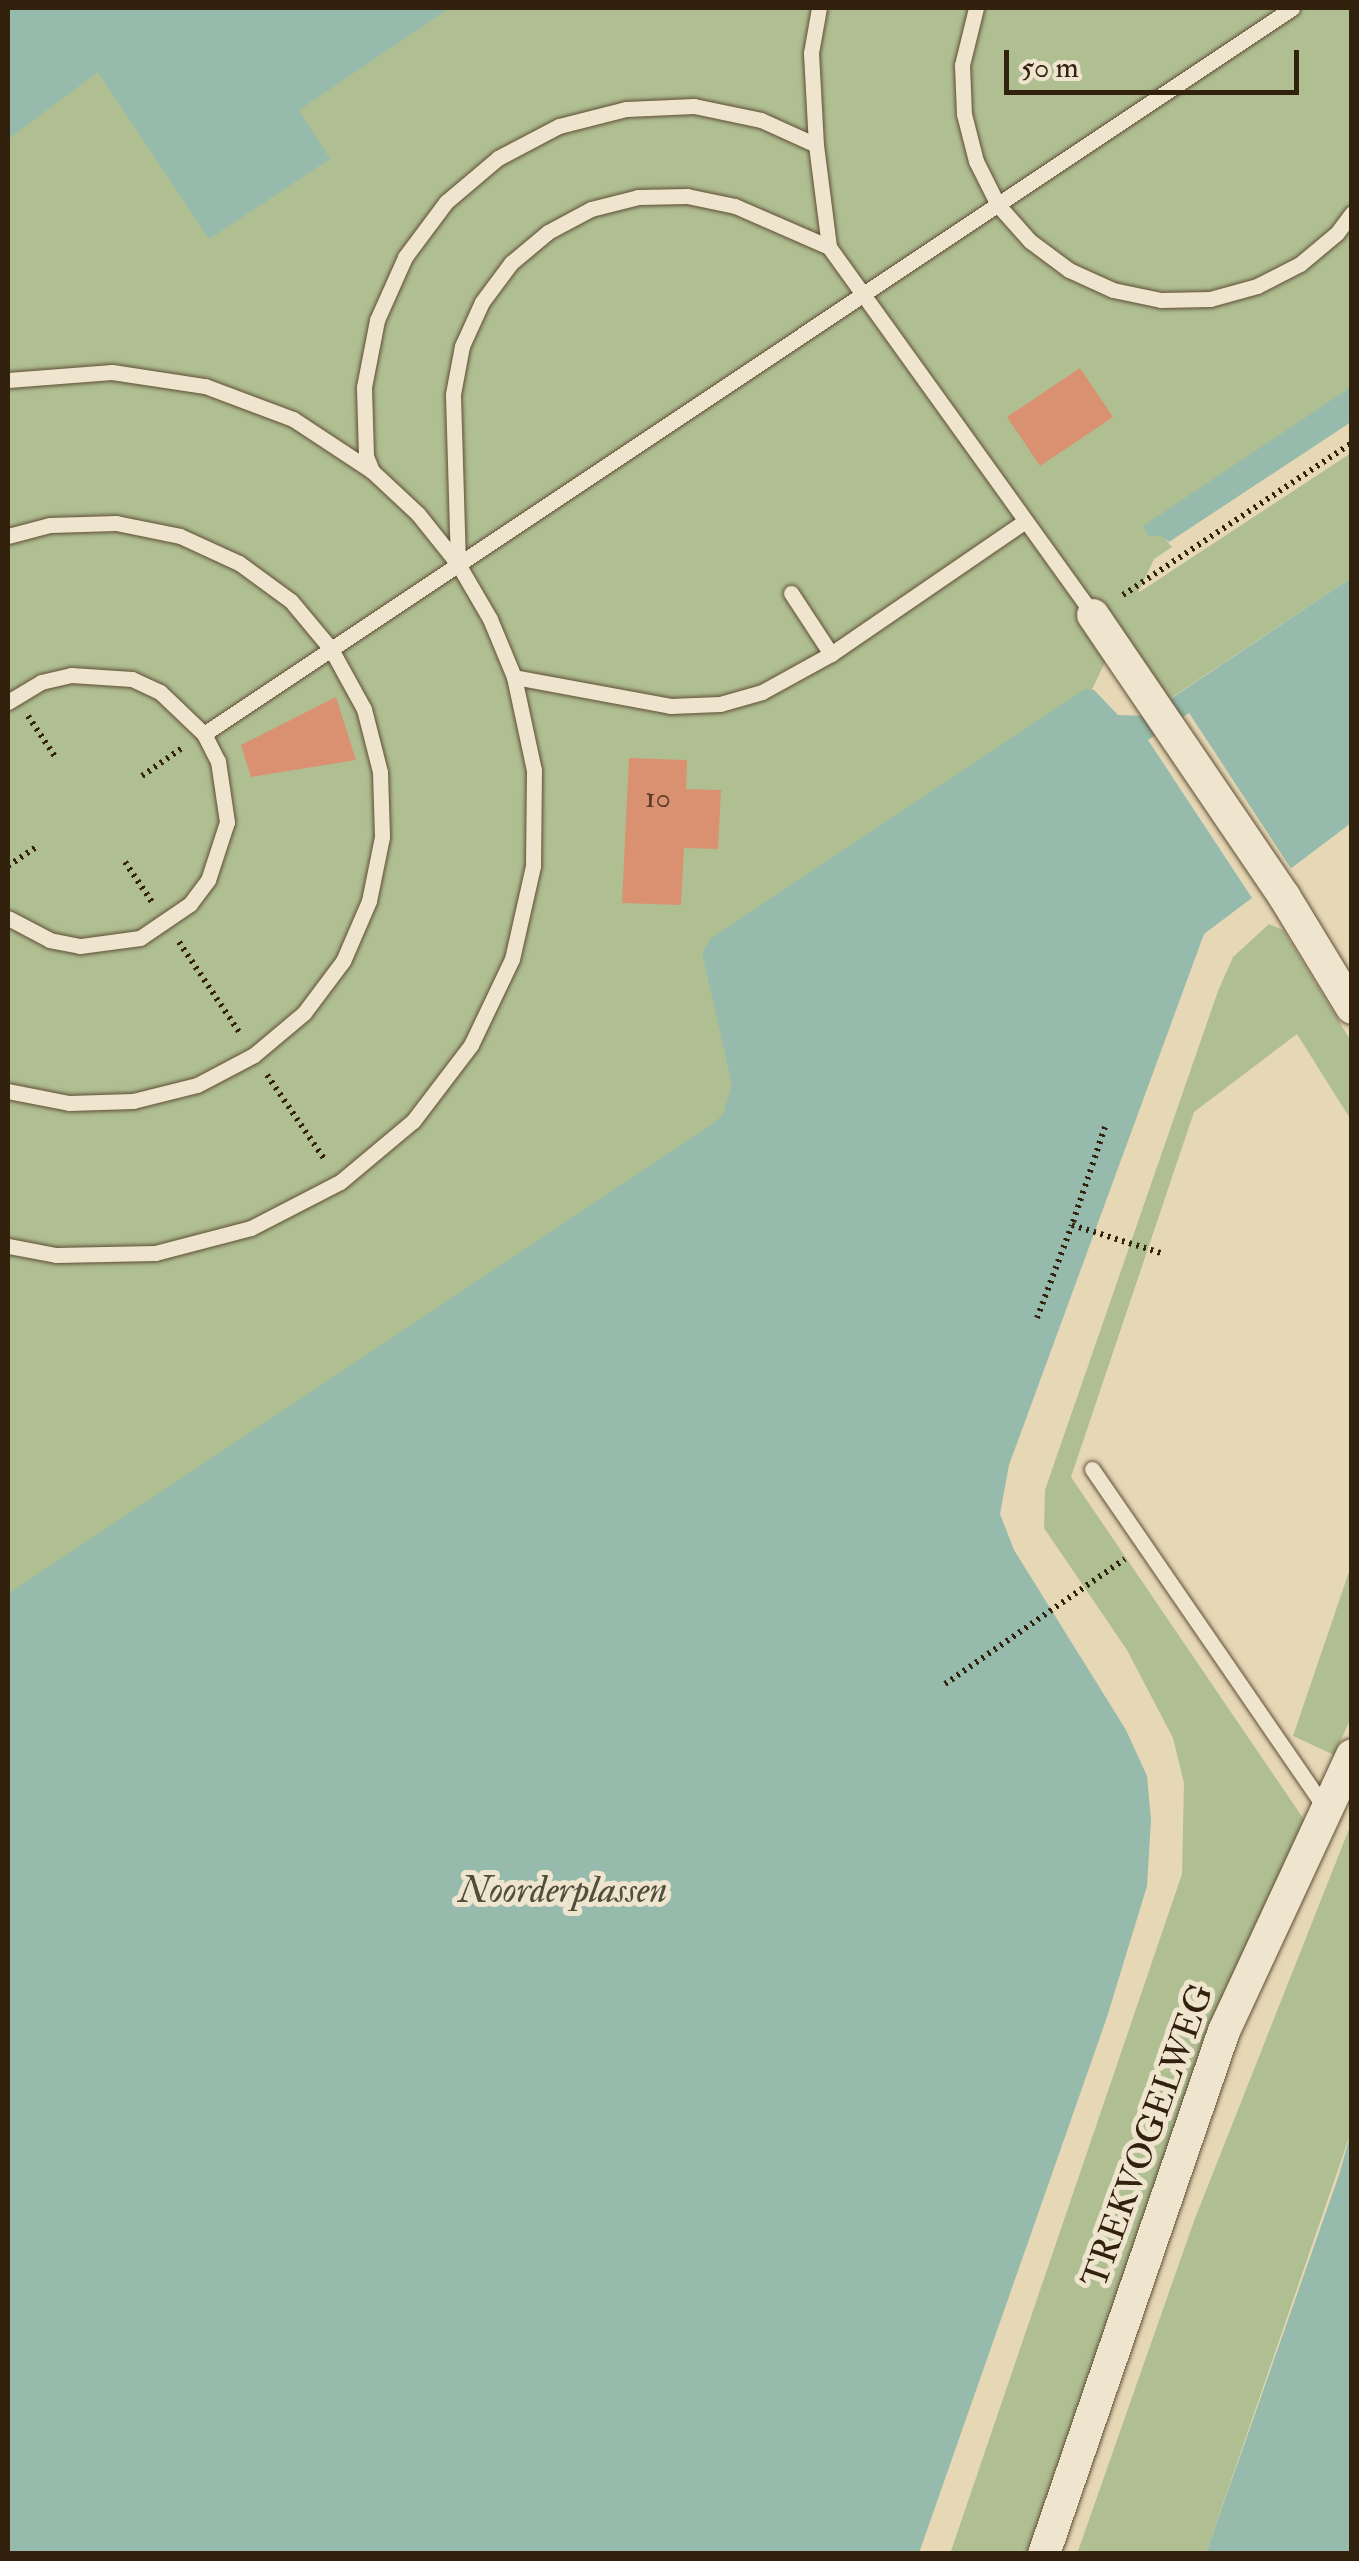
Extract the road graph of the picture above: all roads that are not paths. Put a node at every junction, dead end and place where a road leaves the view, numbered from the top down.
1 (820, 8) edge
2 (976, 8) edge
3 (1292, 8) edge
4 (816, 144) junction
5 (998, 204) junction
6 (1352, 213) edge
7 (829, 247) junction
8 (863, 295) junction
9 (8, 380) edge
10 (372, 471) junction
11 (1025, 521) junction
12 (8, 536) edge
13 (458, 564) junction
14 (791, 593) dead end
15 (1093, 615) joint
16 (331, 649) junction
17 (830, 654) junction
18 (514, 677) junction
19 (8, 702) edge
20 (204, 734) junction
21 (8, 918) edge
22 (1352, 1008) edge
23 (8, 1091) edge
24 (8, 1246) edge
25 (1092, 1468) dead end
26 (1352, 1755) edge
27 (1326, 1810) junction
28 (1044, 2554) edge

1 - 4 lane
2 - 5 lane
3 - 5 lane
4 - 7 lane
4 - 10 lane
5 - 6 lane
5 - 8 lane
7 - 8 lane
7 - 13 lane
8 - 11 lane
8 - 13 lane
9 - 10 lane
10 - 13 lane
11 - 15 lane
11 - 17 lane
12 - 16 lane
13 - 16 lane
13 - 18 lane
14 - 17 lane
15 - 22 street
16 - 20 lane
16 - 23 lane
17 - 18 lane
18 - 24 lane
19 - 20 lane
20 - 21 lane
25 - 27 lane
26 - 27 street, TREKVOGELWEG
27 - 28 street, TREKVOGELWEG

